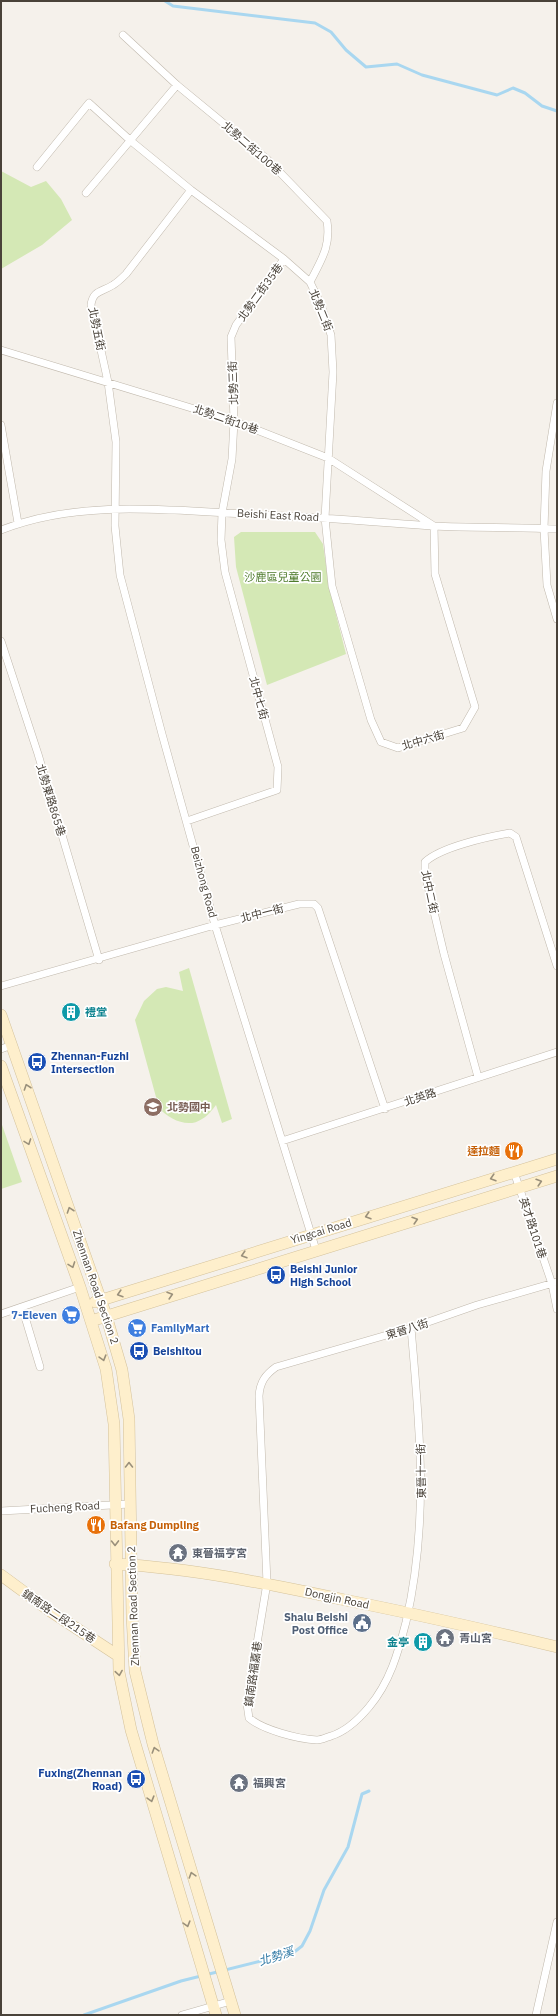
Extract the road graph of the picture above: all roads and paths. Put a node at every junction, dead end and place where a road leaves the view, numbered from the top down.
1 (123, 35) dead end
2 (177, 84) junction
3 (131, 141) junction
4 (37, 167) dead end
5 (191, 190) junction
6 (86, 193) dead end
7 (284, 259) junction
8 (310, 282) junction
9 (236, 325) joint
10 (1, 350) edge
11 (108, 382) junction
12 (557, 403) edge
13 (234, 421) junction
14 (1, 425) edge
15 (328, 458) junction
16 (116, 509) junction
17 (222, 513) junction
18 (325, 518) junction
19 (18, 523) junction
20 (434, 526) junction
21 (544, 529) junction
22 (1, 530) edge
23 (557, 530) edge
24 (557, 619) edge
25 (1, 642) edge
26 (187, 821) junction
27 (215, 925) junction
28 (99, 960) junction
29 (557, 966) edge
30 (1, 986) edge
31 (1, 1015) edge
32 (12, 1045) junction
33 (1, 1049) edge
34 (557, 1052) edge
35 (1, 1066) edge
36 (478, 1078) junction
37 (385, 1109) junction
38 (282, 1141) junction
39 (557, 1159) edge
40 (514, 1172) junction
41 (557, 1176) edge
42 (519, 1188) junction
43 (310, 1234) junction
44 (316, 1250) junction
45 (554, 1283) edge
46 (80, 1287) junction
47 (101, 1300) junction
48 (86, 1305) junction
49 (22, 1307) junction
50 (557, 1309) edge
51 (1, 1314) edge
52 (106, 1315) junction
53 (91, 1321) junction
54 (411, 1328) junction
55 (40, 1367) dead end
56 (114, 1504) junction
57 (130, 1504) junction
58 (1, 1511) edge
59 (115, 1564) junction
60 (131, 1565) junction
61 (1, 1576) edge
62 (267, 1583) junction
63 (408, 1612) junction
64 (557, 1647) edge
65 (117, 1655) junction
66 (557, 1922) edge
67 (231, 2002) junction
68 (214, 2011) edge
69 (182, 2015) edge
70 (235, 2015) edge
71 (536, 2015) edge

1 - 2 street, 北勢二街100巷
2 - 3 street
2 - 8 street, 北勢二街100巷
3 - 4 street, 北勢二街
3 - 5 street, 北勢二街
3 - 6 street
5 - 7 street, 北勢二街
5 - 11 street, 北勢五街
7 - 8 street, 北勢二街
7 - 9 street, 北勢二街35巷
8 - 15 street, 北勢二街
9 - 13 street, 北勢三街
10 - 11 street, 北勢二街10巷
11 - 13 street, 北勢二街10巷
11 - 16 street, 北勢五街
12 - 21 street
13 - 15 street, 北勢二街10巷
13 - 17 street, 北勢三街
14 - 19 street
15 - 18 street, 北勢二街
15 - 20 street, 北勢二街10巷
16 - 17 street, Beishi East Road
16 - 19 street, Beishi East Road
16 - 26 street, Beizhong Road
17 - 18 street, Beishi East Road
17 - 26 street, 北中七街
18 - 20 street, Beishi East Road
18 - 20 street, 北中六街
19 - 22 street, Beishi East Road
20 - 21 street, Beishi East Road
21 - 23 street, Beishi East Road
21 - 24 street
25 - 28 street, 北勢東路865巷
26 - 27 street, Beizhong Road
27 - 28 street, 北中一街
27 - 37 street, 北中一街
27 - 38 street, Beizhong Road
28 - 30 street, 北中一街
29 - 36 street, 北中二街
31 - 32 street, Zhennan Road Section 2
32 - 33 street
47 -> 32 street, Zhennan Road Section 2
34 - 36 street, 北英路
35 -> 46 street, Zhennan Road Section 2
36 - 37 street, 北英路
37 - 38 street, 北英路
38 - 43 street, Beizhong Road
39 - 40 street, Yingcai Road
40 - 42 street, 英才路101巷
40 -> 43 street, Yingcai Road
42 -> 41 street, Yingcai Road
44 -> 42 street, Yingcai Road
42 - 45 street, 英才路101巷
43 - 44 street, Beizhong Road
43 -> 47 street, Yingcai Road
52 -> 44 street, Yingcai Road
45 - 50 street, 英才路101巷
45 - 54 street, 東晉八街
46 - 48 street, Zhennan Road Section 2
46 - 49 street
47 - 48 street, Yingcai Road
47 - 52 street, Zhennan Road Section 2
48 - 53 street, Zhennan Road Section 2
49 - 51 street
49 - 55 street
52 - 53 street, Yingcai Road
57 -> 52 street, Zhennan Road Section 2
53 -> 56 street, Zhennan Road Section 2
54 - 62 street, 東晉八街
54 - 63 street, 東晉十一街
56 - 57 street, Fucheng Road
56 - 58 street, Fucheng Road
56 -> 59 street, Zhennan Road Section 2
57 - 60 street, Zhennan Road Section 2
59 - 60 street, Dongjin Road
59 - 65 street, Zhennan Road Section 2
60 - 62 street, Dongjin Road
67 -> 60 street, Zhennan Road Section 2
61 - 65 street, 鎮南路二段215巷
62 - 63 street, Dongjin Road
62 - 63 street, 鎮南路福嘉巷
63 - 64 street, Dongjin Road
65 -> 68 street, Zhennan Road Section 2
66 - 71 street
67 - 68 street
67 - 70 street
68 - 69 street

